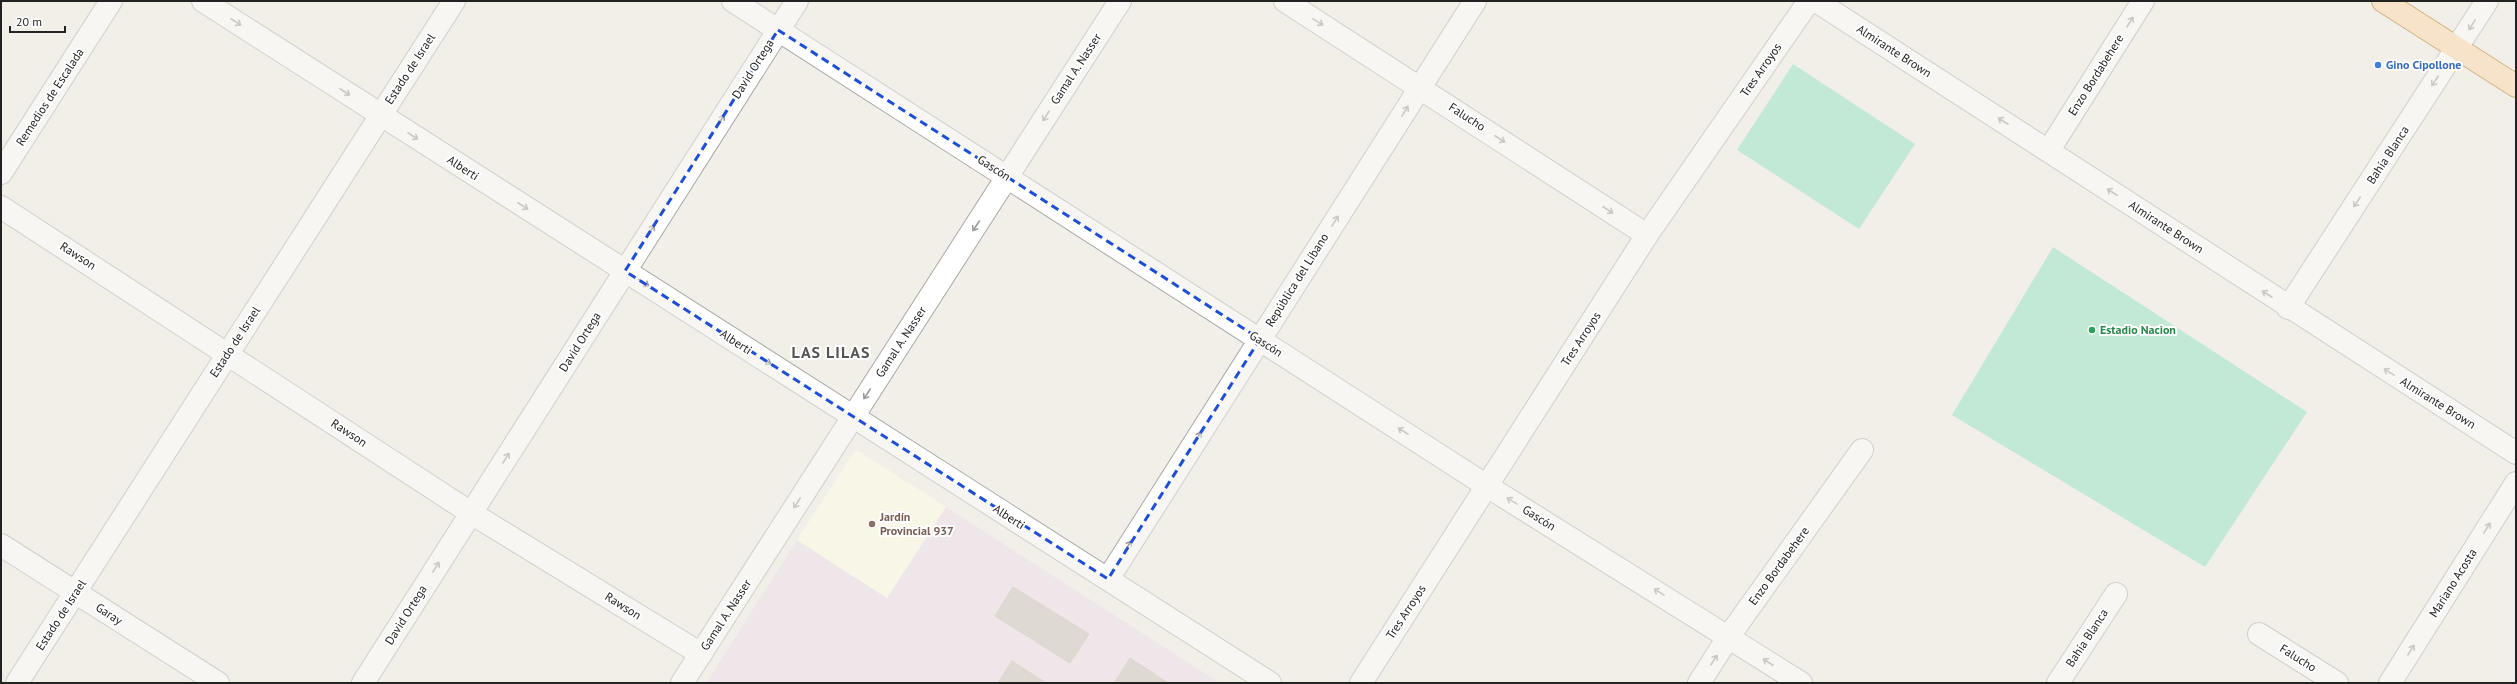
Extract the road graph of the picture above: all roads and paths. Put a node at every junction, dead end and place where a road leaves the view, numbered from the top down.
1 (111, 1) edge
2 (203, 1) edge
3 (454, 1) edge
4 (733, 1) edge
5 (796, 1) edge
6 (1120, 1) edge
7 (1286, 1) edge
8 (1475, 1) edge
9 (1809, 1) edge
10 (1816, 1) edge
11 (2143, 1) edge
12 (2383, 1) edge
13 (2487, 1) edge
14 (778, 30) junction
15 (2457, 48) junction
16 (2516, 86) edge
17 (1420, 87) junction
18 (381, 115) junction
19 (2049, 150) junction
20 (1, 173) edge
21 (1007, 177) junction
22 (1, 207) edge
23 (1647, 236) junction
24 (625, 271) junction
25 (2288, 308) junction
26 (1260, 339) junction
27 (228, 354) junction
28 (853, 417) junction
29 (1862, 450) dead end
30 (2516, 453) edge
31 (2516, 483) edge
32 (1487, 486) junction
33 (471, 513) junction
34 (1, 544) edge
35 (1108, 579) junction
36 (75, 592) junction
37 (2116, 594) dead end
38 (2259, 634) dead end
39 (1729, 636) junction
40 (701, 654) junction
41 (17, 683) edge
42 (218, 683) edge
43 (363, 683) edge
44 (682, 683) edge
45 (1270, 683) edge
46 (1361, 683) edge
47 (1699, 683) edge
48 (1801, 683) edge
49 (2058, 683) edge
50 (2337, 683) edge
51 (2390, 683) edge

1 - 20 street, Remedios de Escalada
2 -> 18 street, Alberti
3 - 18 street, Estado de Israel
4 - 14 street, Gascón
5 - 14 street, David Ortega
6 -> 21 street, Gamal A. Nasser
7 -> 17 street, Falucho
8 - 17 street, República del Líbano
9 - 23 street, Tres Arroyos
19 -> 10 street, Almirante Brown
19 -> 11 street, Enzo Bordabehere
12 - 15 main road
13 -> 15 street, Bahía Blanca
14 - 21 street, Gascón
24 -> 14 street, David Ortega
15 - 16 main road
15 -> 25 street, Bahía Blanca
17 -> 23 street, Falucho
26 -> 17 street, República del Líbano
18 -> 24 street, Alberti
18 - 27 street, Estado de Israel
25 -> 19 street, Almirante Brown
21 - 26 street, Gascón
21 -> 28 street, Gamal A. Nasser
22 - 27 street, Rawson
23 - 32 street, Tres Arroyos
24 -> 28 street, Alberti
33 -> 24 street, David Ortega
30 -> 25 street, Almirante Brown
32 -> 26 street, Gascón
35 -> 26 street, República del Líbano
27 - 33 street, Rawson
27 - 36 street, Estado de Israel
28 - 35 street, Alberti
28 -> 40 street, Gamal A. Nasser
29 - 39 street, Enzo Bordabehere
51 -> 31 street, Mariano Acosta
39 -> 32 street, Gascón
32 - 46 street, Tres Arroyos
33 - 40 street, Rawson
43 -> 33 street, David Ortega
34 - 36 street, Garay
35 - 45 street, Alberti
36 - 41 street, Estado de Israel
36 - 42 street, Garay
37 - 49 street, Bahía Blanca
38 - 50 street, Falucho
47 -> 39 street, Enzo Bordabehere
48 -> 39 street, Gascón
40 - 44 street, Gamal A. Nasser

